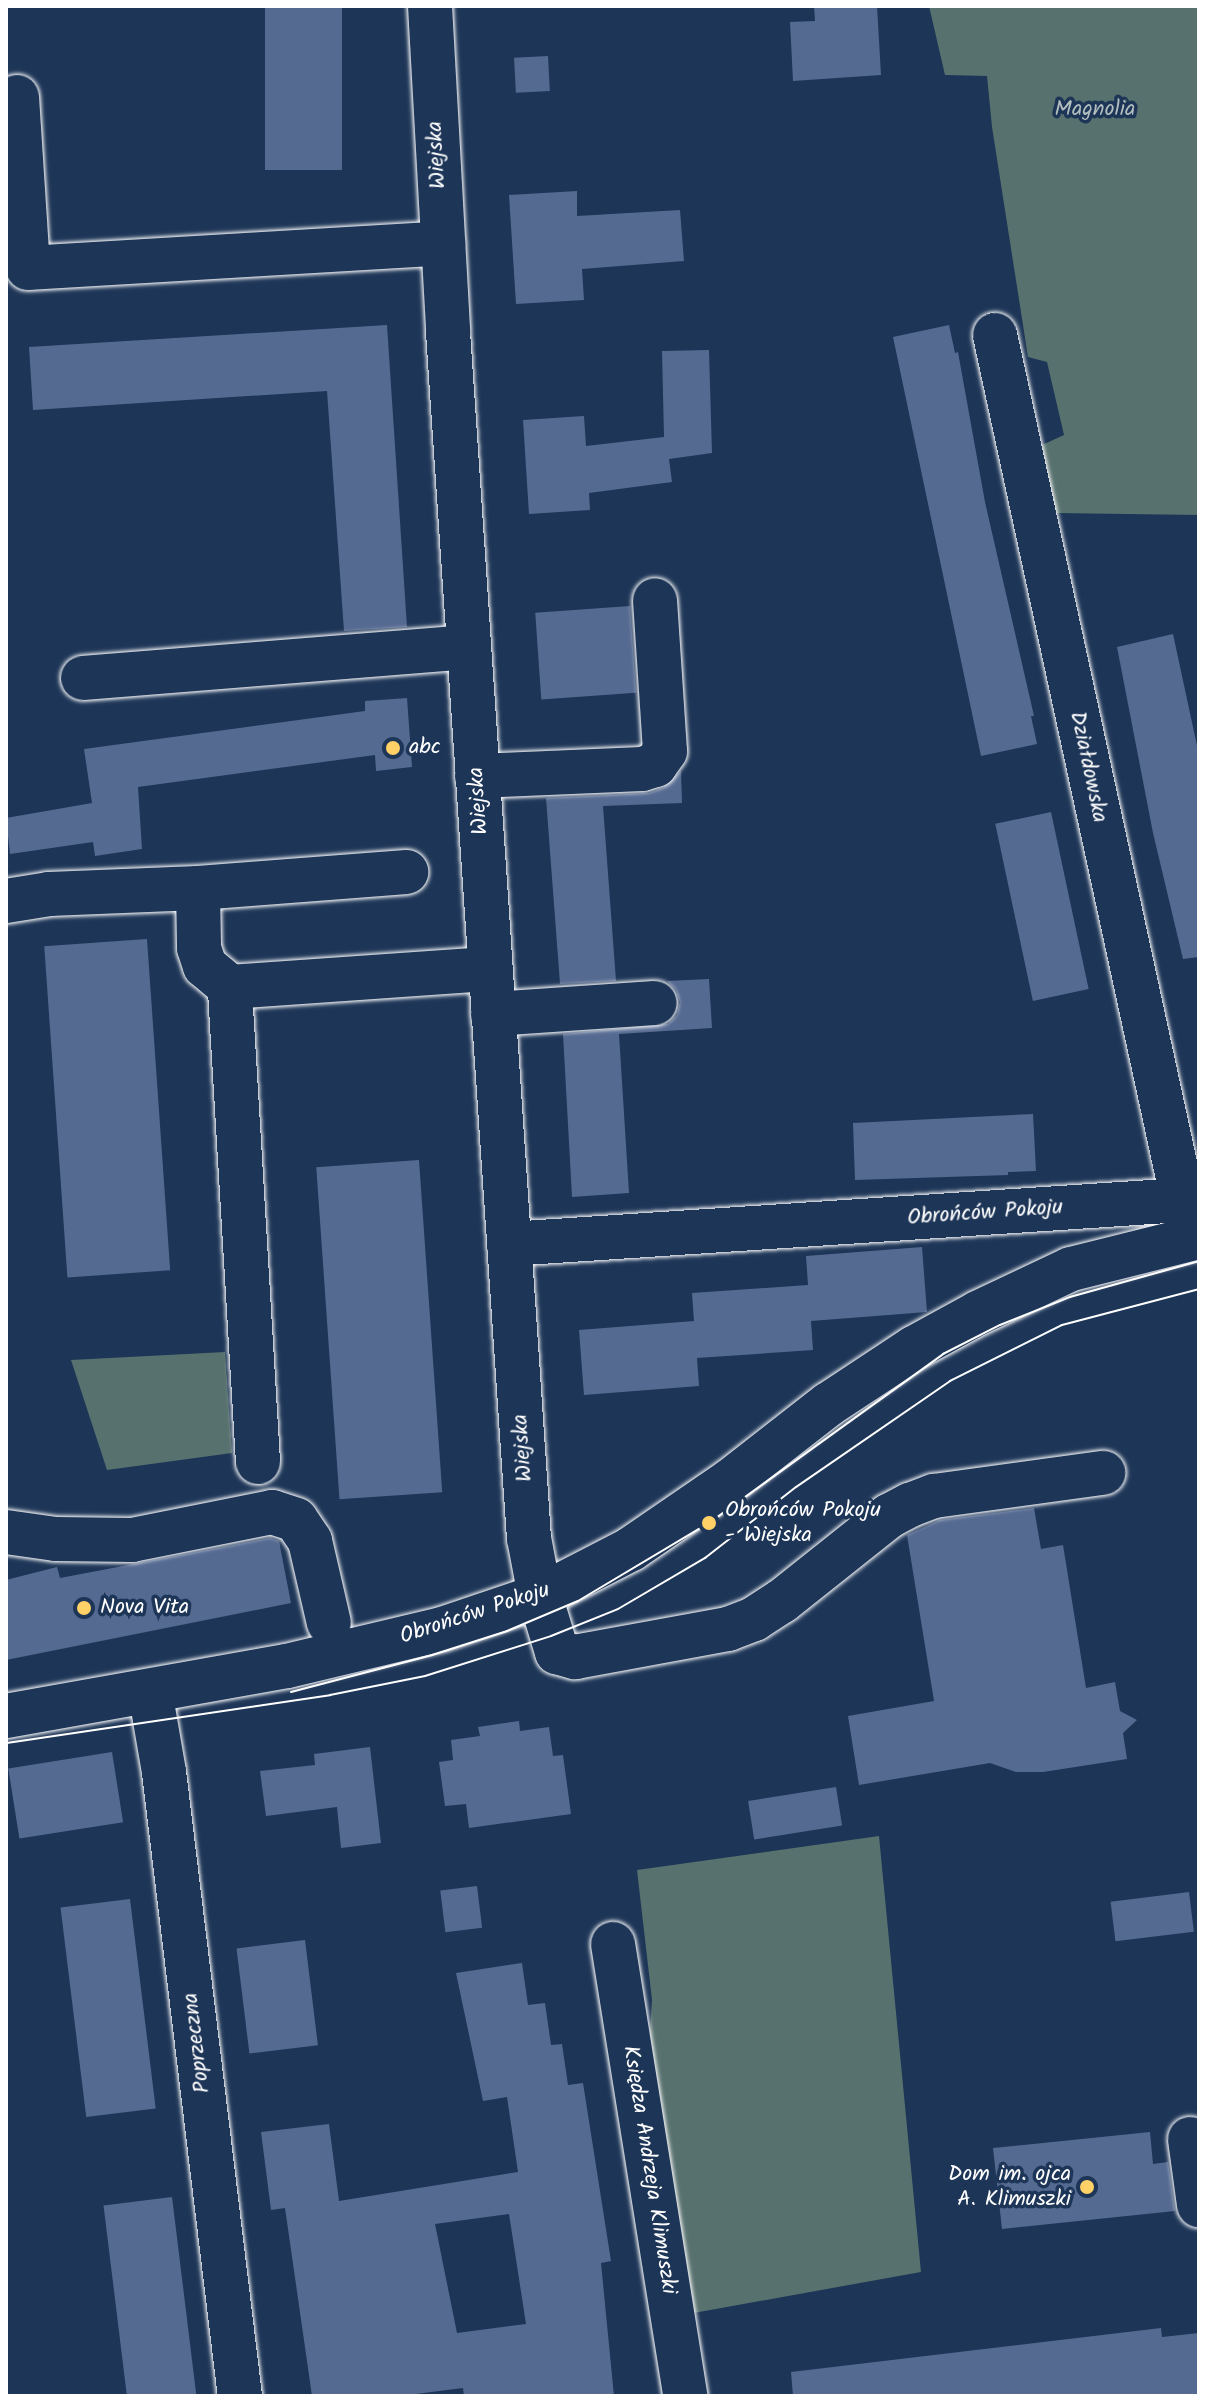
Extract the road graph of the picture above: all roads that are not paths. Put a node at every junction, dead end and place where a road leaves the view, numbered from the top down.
1 (429, 6) edge
2 (17, 97) dead end
3 (443, 243) junction
4 (995, 335) dead end
5 (655, 600) dead end
6 (469, 647) junction
7 (83, 678) dead end
8 (477, 776) junction
9 (406, 872) dead end
10 (198, 888) junction
11 (6, 901) edge
12 (490, 969) junction
13 (230, 987) junction
14 (655, 1003) dead end
15 (493, 1014) junction
16 (1191, 1225) edge
17 (509, 1244) junction
18 (258, 1462) dead end
19 (1103, 1473) dead end
20 (6, 1532) edge
21 (540, 1596) junction
22 (329, 1623) dead end
23 (150, 1691) junction
24 (6, 1716) edge
25 (613, 1944) dead end
26 (1190, 2139) dead end
27 (1199, 2205) edge
28 (240, 2396) edge
29 (685, 2396) edge

1 - 3 street, Wiejska
2 - 3 street
3 - 6 street, Wiejska
4 - 16 street, Działdowska
5 - 8 street
6 - 7 street
6 - 8 street, Wiejska
8 - 12 street, Wiejska
9 - 10 street
10 - 11 street
10 - 13 street
12 - 13 street
12 - 15 street, Wiejska
13 - 18 street
14 - 15 street
15 - 17 street, Wiejska
16 - 17 street, Obrońców Pokoju
16 - 21 street, Obrońców Pokoju
17 - 21 street, Wiejska
19 - 21 street, Wiejska
20 - 22 street
21 - 23 street, Obrońców Pokoju
23 - 24 street, Obrońców Pokoju
23 - 28 street, Poprzeczna
25 - 29 street, Księdza Andrzeja Klimuszki
26 - 27 street

